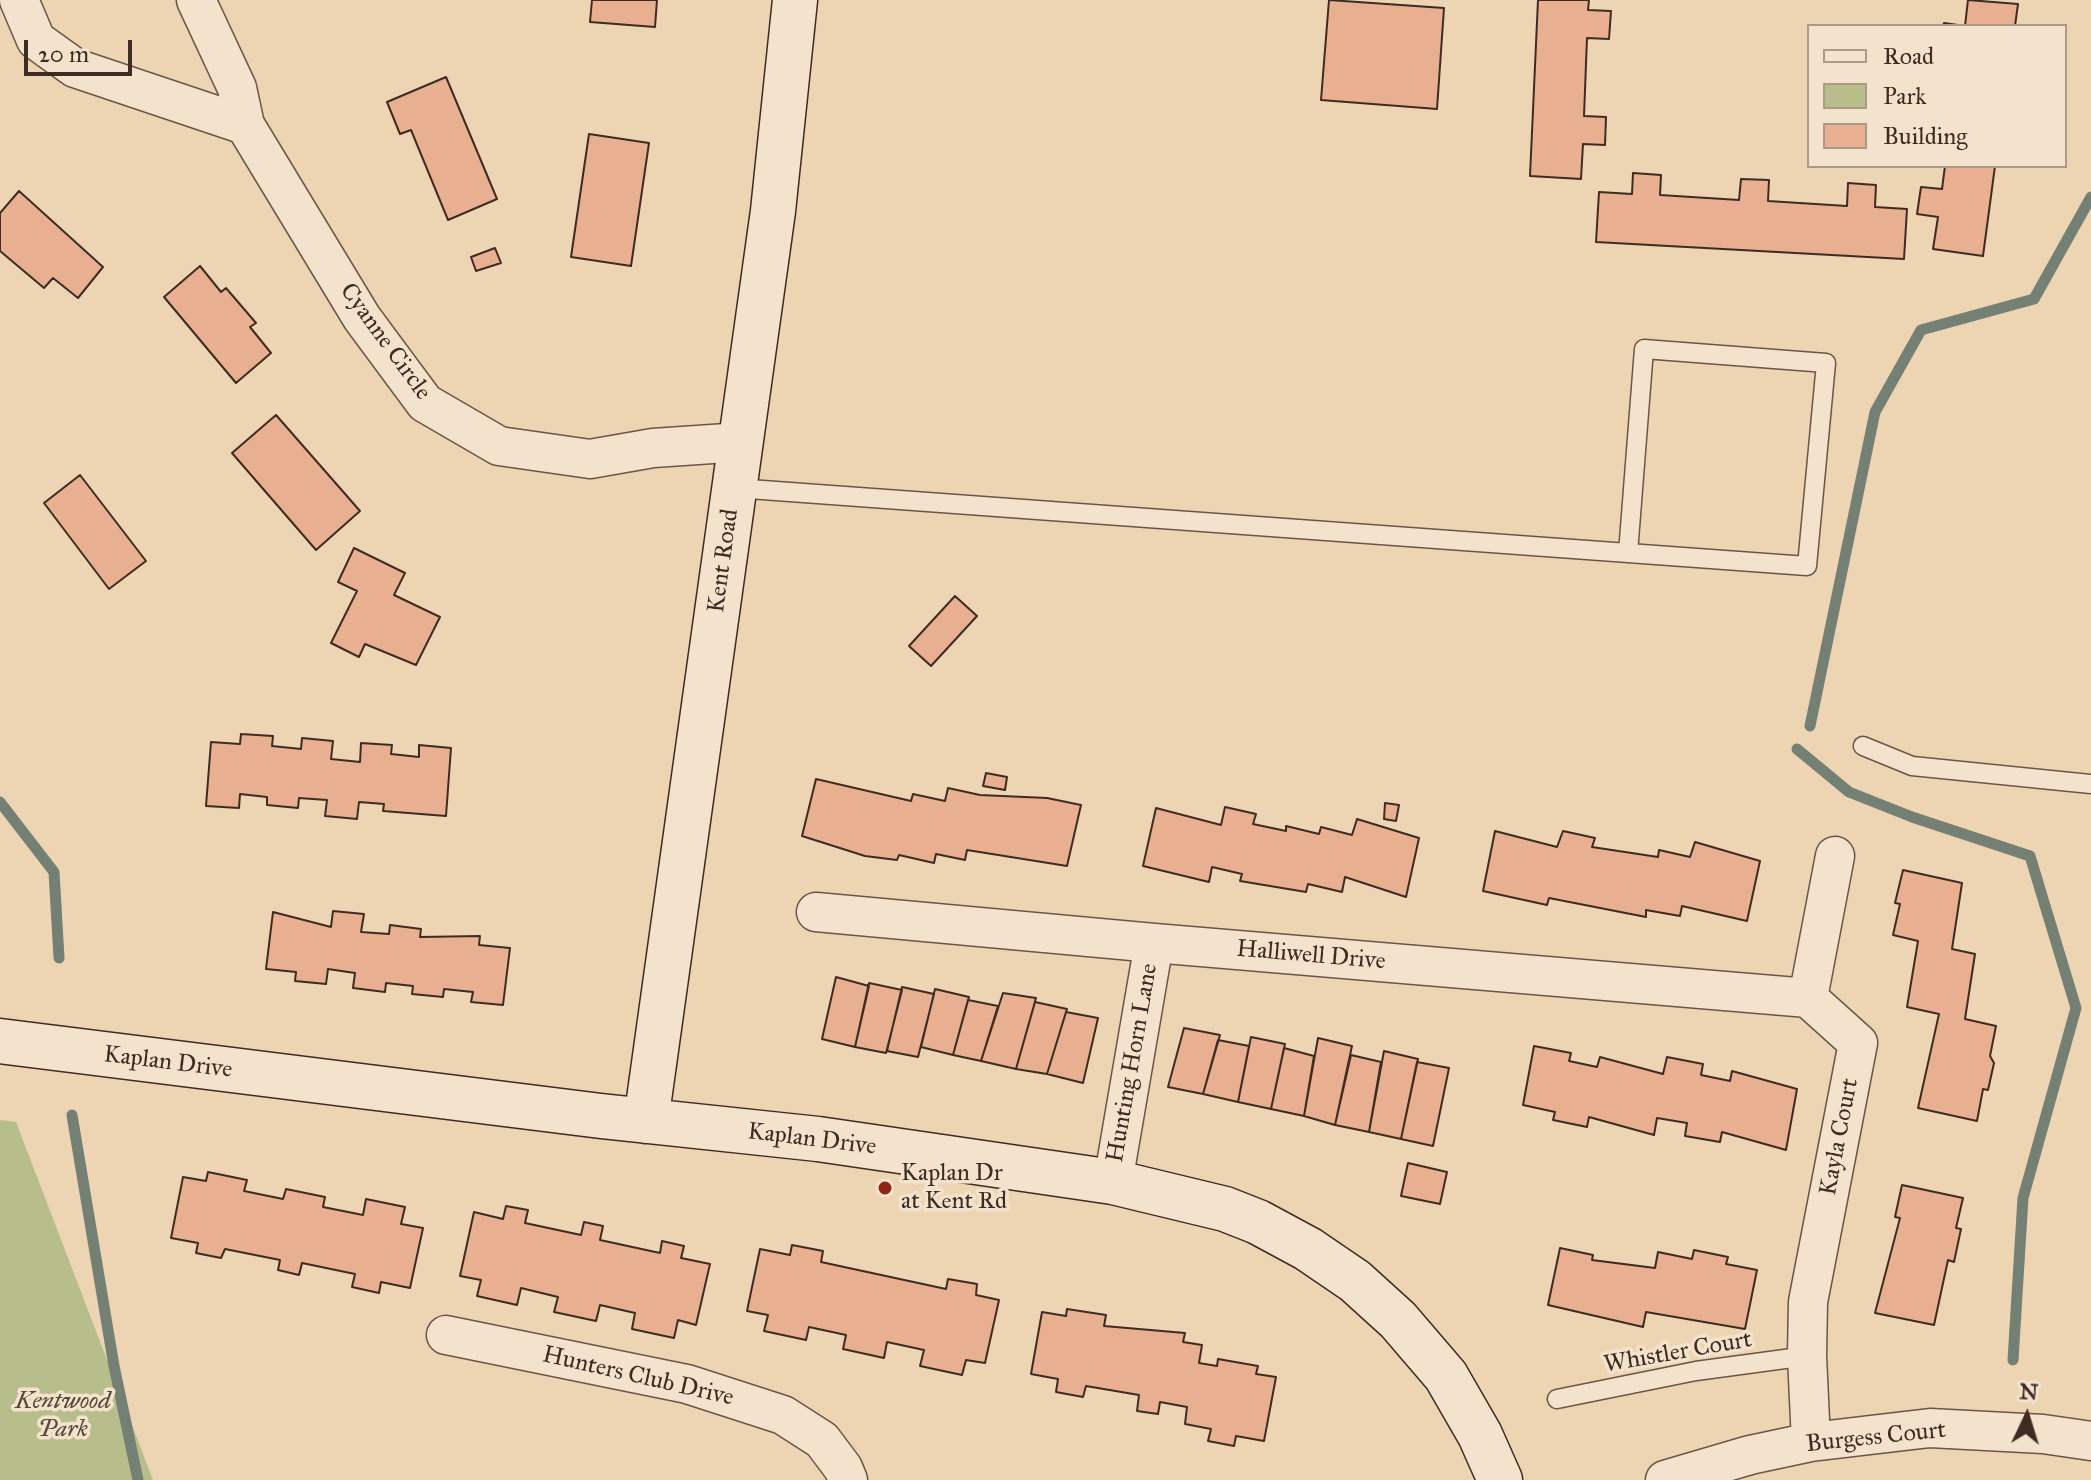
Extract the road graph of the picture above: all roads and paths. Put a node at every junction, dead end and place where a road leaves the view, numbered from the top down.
1 (19, 0) edge
2 (196, 0) edge
3 (795, 0) edge
4 (245, 125) junction
5 (742, 442) junction
6 (735, 488) junction
7 (1628, 553) junction
8 (1863, 746) dead end
9 (2091, 784) edge
10 (1835, 856) dead end
11 (816, 912) dead end
12 (1154, 943) junction
13 (1808, 998) junction
14 (0, 1041) edge
15 (646, 1121) junction
16 (1113, 1182) junction
17 (446, 1335) dead end
18 (1807, 1356) junction
19 (1557, 1399) dead end
20 (2091, 1441) edge
21 (1811, 1442) junction
22 (848, 1480) edge
23 (1500, 1480) edge
24 (1665, 1480) edge

1 - 4 street
2 - 4 street, Cyanne Circle
3 - 5 street, Kent Road
4 - 5 street, Cyanne Circle
5 - 6 street, Kent Road
6 - 7 lane
6 - 15 street, Kent Road
7 - 7 lane
8 - 9 lane
10 - 13 street
11 - 12 street, Halliwell Drive
12 - 13 street, Halliwell Drive
12 - 16 street, Hunting Horn Lane
13 - 18 street, Kayla Court
14 - 15 street, Kaplan Drive
15 - 16 street, Kaplan Drive
16 - 23 street, Kaplan Drive
17 - 22 street, Hunters Club Drive
18 - 19 lane, Whistler Court
18 - 21 street, Kayla Court
20 - 21 street, Burgess Court
21 - 24 street, Burgess Court

